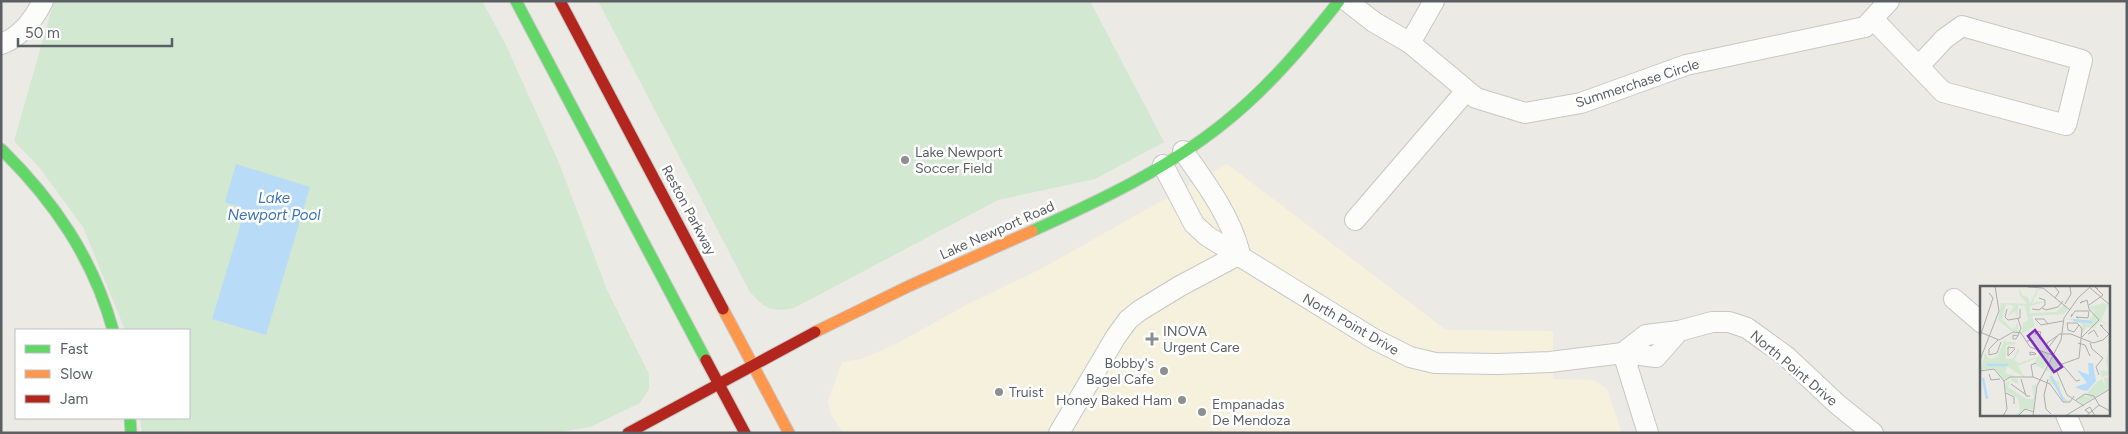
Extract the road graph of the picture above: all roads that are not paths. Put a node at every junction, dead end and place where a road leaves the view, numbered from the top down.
1 (43, 1) edge
2 (516, 1) edge
3 (560, 1) edge
4 (1339, 1) edge
5 (1347, 1) edge
6 (1434, 1) edge
7 (1889, 1) edge
8 (1873, 19) junction
9 (1410, 43) junction
10 (1, 44) edge
11 (1919, 66) junction
12 (1466, 91) junction
13 (1, 148) edge
14 (1184, 151) junction
15 (1163, 165) junction
16 (1355, 220) dead end
17 (1240, 254) junction
18 (1954, 300) dead end
19 (1980, 321) edge
20 (113, 329) edge
21 (1623, 353) junction
22 (754, 364) junction
23 (719, 384) junction
24 (2066, 416) edge
25 (130, 419) edge
26 (131, 433) edge
27 (628, 433) edge
28 (745, 433) edge
29 (790, 433) edge
30 (1058, 433) edge
31 (1648, 433) edge
32 (1873, 433) edge
33 (2074, 433) edge

1 - 10 street
2 - 23 street
3 - 22 street, Reston Parkway
4 - 14 street, Lake Newport Road
5 - 9 street, Summerchase Circle
6 - 9 street
7 - 8 street, Summerchase Circle
8 - 11 street
8 - 12 street, Summerchase Circle
9 - 12 street, Summerchase Circle
11 - 11 street
12 - 16 street
13 - 20 street
14 - 15 street, Lake Newport Road
14 - 17 street
15 - 17 street, North Point Drive
15 - 22 street, Lake Newport Road
17 - 21 street, North Point Drive
17 - 30 street
18 - 19 street
21 - 31 street
21 - 32 street, North Point Drive
22 - 23 street, Lake Newport Road
22 - 29 street, Reston Parkway
23 - 27 street, Lake Newport Road
23 - 28 street
24 - 33 street
25 - 26 street

